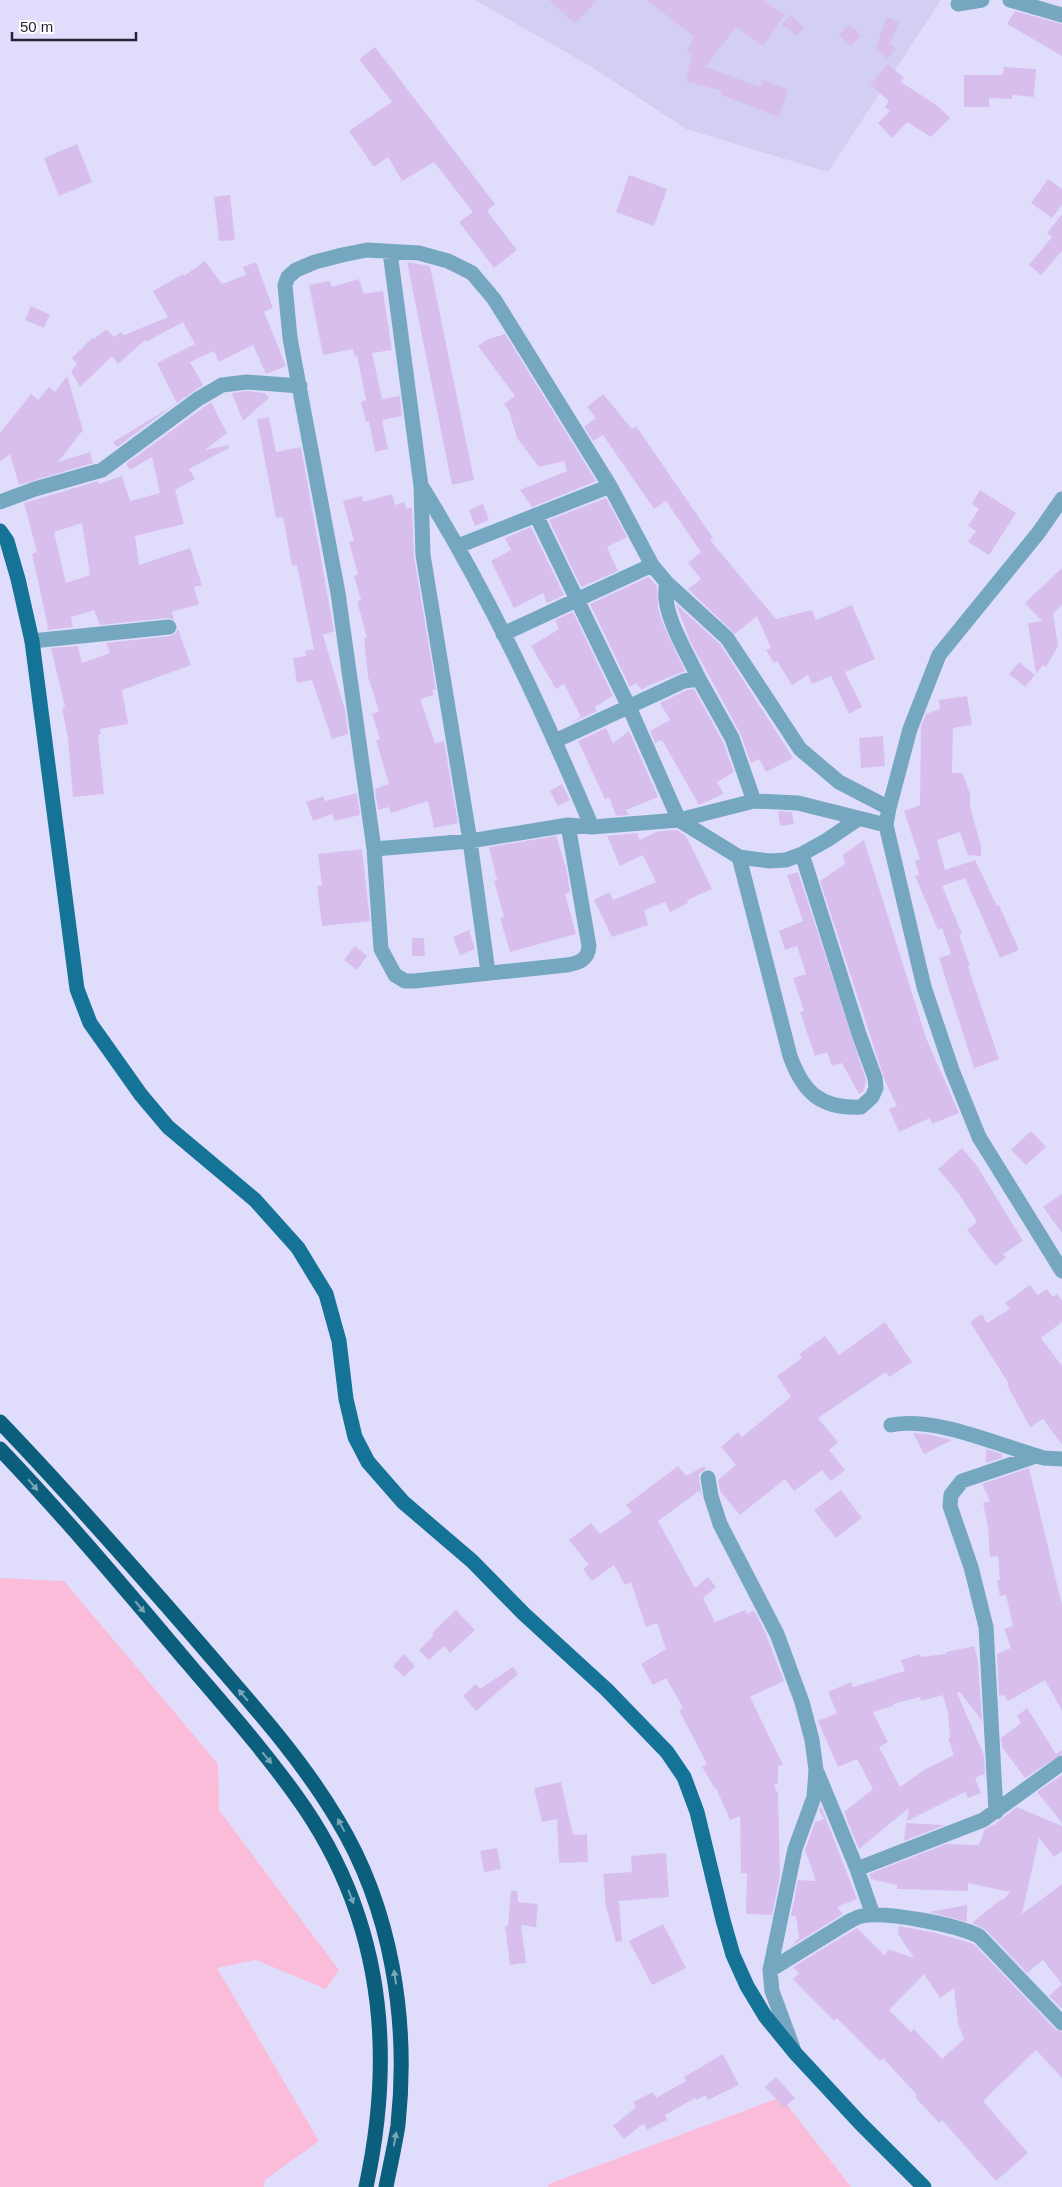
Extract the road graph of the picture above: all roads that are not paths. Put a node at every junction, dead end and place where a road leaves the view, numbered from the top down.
1 (982, 0) edge
2 (1010, 0) edge
3 (958, 4) dead end
4 (1062, 14) edge
5 (390, 252) junction
6 (300, 386) junction
7 (421, 486) junction
8 (610, 486) junction
9 (1062, 499) edge
10 (0, 502) edge
11 (536, 515) junction
12 (0, 531) edge
13 (458, 546) junction
14 (652, 565) junction
15 (666, 583) junction
16 (578, 600) junction
17 (169, 627) dead end
18 (503, 634) junction
19 (32, 642) junction
20 (699, 679) junction
21 (629, 707) junction
22 (556, 741) junction
23 (754, 801) junction
24 (888, 808) junction
25 (858, 819) junction
26 (679, 820) junction
27 (568, 825) junction
28 (886, 825) junction
29 (592, 827) junction
30 (470, 841) junction
31 (374, 849) junction
32 (802, 854) junction
33 (739, 857) junction
34 (488, 972) junction
35 (1062, 1271) edge
36 (0, 1422) edge
37 (891, 1425) dead end
38 (0, 1449) edge
39 (1036, 1456) junction
40 (1061, 1460) edge
41 (708, 1478) dead end
42 (1062, 1762) edge
43 (816, 1770) junction
44 (996, 1812) junction
45 (857, 1869) junction
46 (873, 1915) junction
47 (770, 1970) junction
48 (1062, 2023) edge
49 (796, 2054) junction
50 (366, 2187) edge
51 (386, 2187) edge
52 (924, 2187) edge

1 - 3 street
2 - 4 street
5 - 6 street
5 - 7 street
5 - 8 street
6 - 10 street
6 - 31 street
7 - 13 street
7 - 30 street
8 - 11 street
8 - 14 street
9 - 24 street
11 - 13 street
11 - 16 street
12 - 19 main road
13 - 18 street
14 - 15 street
14 - 16 street
15 - 20 street
15 - 24 street
16 - 18 street
16 - 21 street
17 - 19 street
18 - 22 street
19 - 49 main road
20 - 21 street
20 - 23 street
21 - 22 street
21 - 26 street
22 - 29 street
23 - 25 street
23 - 26 street
24 - 28 street
25 - 28 street
25 - 32 street
26 - 29 street
26 - 33 street
27 - 29 street
27 - 30 street
27 - 34 street
28 - 35 street
30 - 31 street
30 - 34 street
31 - 34 street
32 - 33 street
32 - 33 street
51 -> 36 highway
37 - 39 street
38 -> 50 highway
39 - 40 street
39 - 44 street
41 - 43 street
42 - 44 street
43 - 45 street
43 - 47 street
44 - 45 street
45 - 46 street
46 - 47 street
46 - 48 street
47 - 49 street
49 - 52 main road

